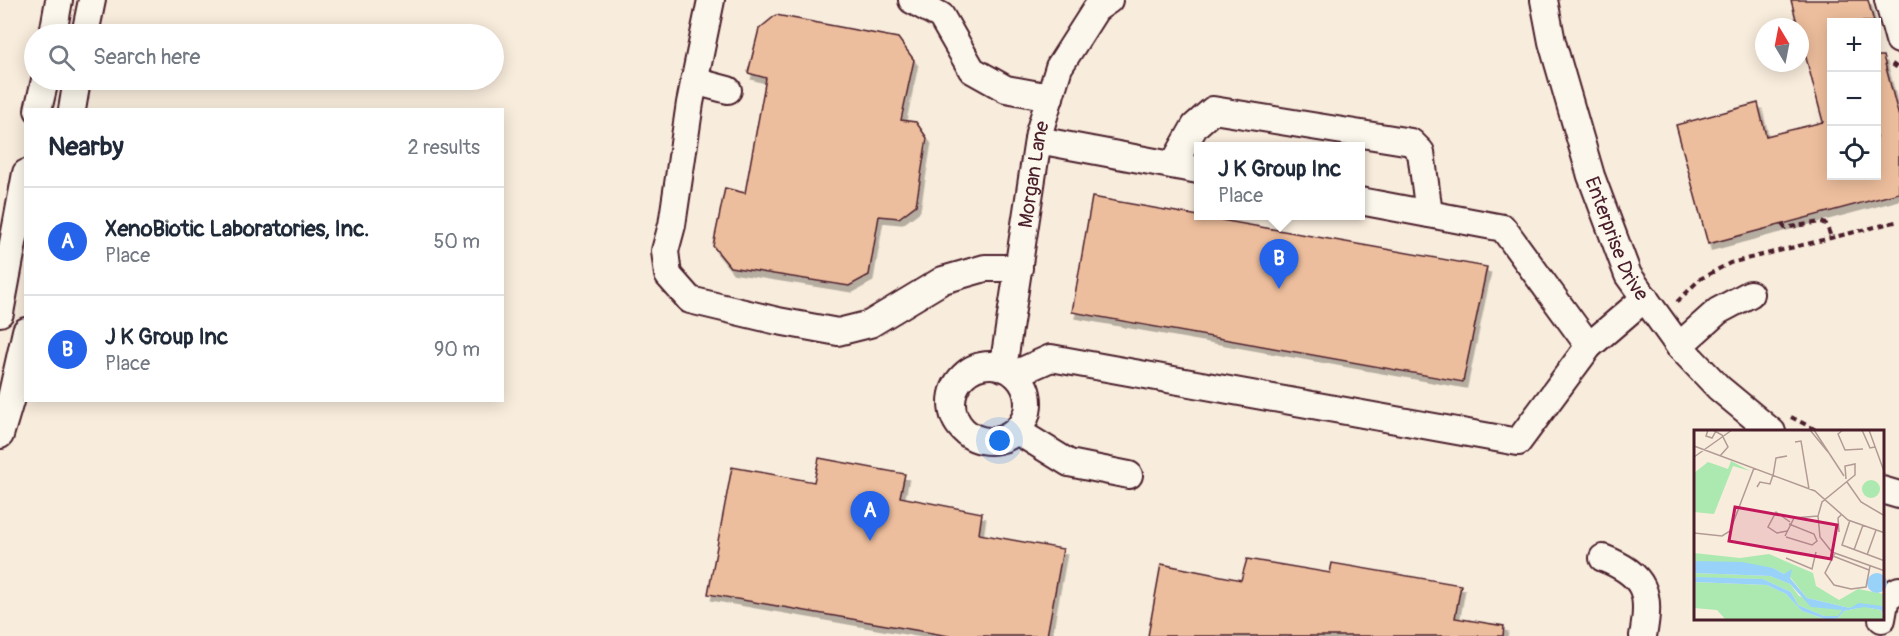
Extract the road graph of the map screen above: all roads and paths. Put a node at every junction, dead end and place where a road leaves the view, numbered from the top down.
1 (59, 0) edge
2 (92, 0) edge
3 (711, 0) edge
4 (912, 0) edge
5 (1109, 0) edge
6 (1544, 0) edge
7 (1888, 0) edge
8 (55, 24) edge
9 (87, 24) edge
10 (1899, 40) edge
11 (694, 81) junction
12 (43, 90) edge
13 (75, 90) edge
14 (728, 90) dead end
15 (1050, 97) junction
16 (38, 108) edge
17 (72, 108) edge
18 (1038, 140) junction
19 (1186, 168) edge
20 (24, 184) edge
21 (1365, 202) edge
22 (1429, 214) junction
23 (1782, 224) dead end
24 (1831, 237) dead end
25 (1019, 268) junction
26 (1750, 294) dead end
27 (1645, 298) junction
28 (0, 313) edge
29 (24, 340) edge
30 (1589, 346) junction
31 (1679, 346) junction
32 (1009, 371) junction
33 (1770, 430) edge
34 (1017, 431) junction
35 (0, 435) edge
36 (1129, 475) dead end
37 (1884, 491) edge
38 (1899, 495) edge
39 (1603, 558) dead end
40 (1899, 590) edge
41 (1884, 608) edge
42 (1882, 621) edge
43 (1643, 636) edge
44 (1880, 636) edge

1 - 8 street
2 - 9 street
3 - 11 street
4 - 15 street
5 - 15 street, Morgan Lane
6 - 27 street, Enterprise Drive
7 - 10 street
11 - 14 street
11 - 25 street
12 - 16 street
13 - 17 street
15 - 18 street, Morgan Lane
18 - 19 street
18 - 25 street, Morgan Lane
19 - 22 street
20 - 28 street
21 - 22 street
22 - 30 street
23 - 24 path
25 - 32 street, Morgan Lane
26 - 31 street
27 - 30 street
27 - 31 street, Enterprise Drive
29 - 35 street
30 - 32 street
31 - 33 street, Enterprise Drive
32 - 34 street
32 - 34 street
34 - 36 street
37 - 38 street
39 - 43 street
40 - 41 street
42 - 44 street

